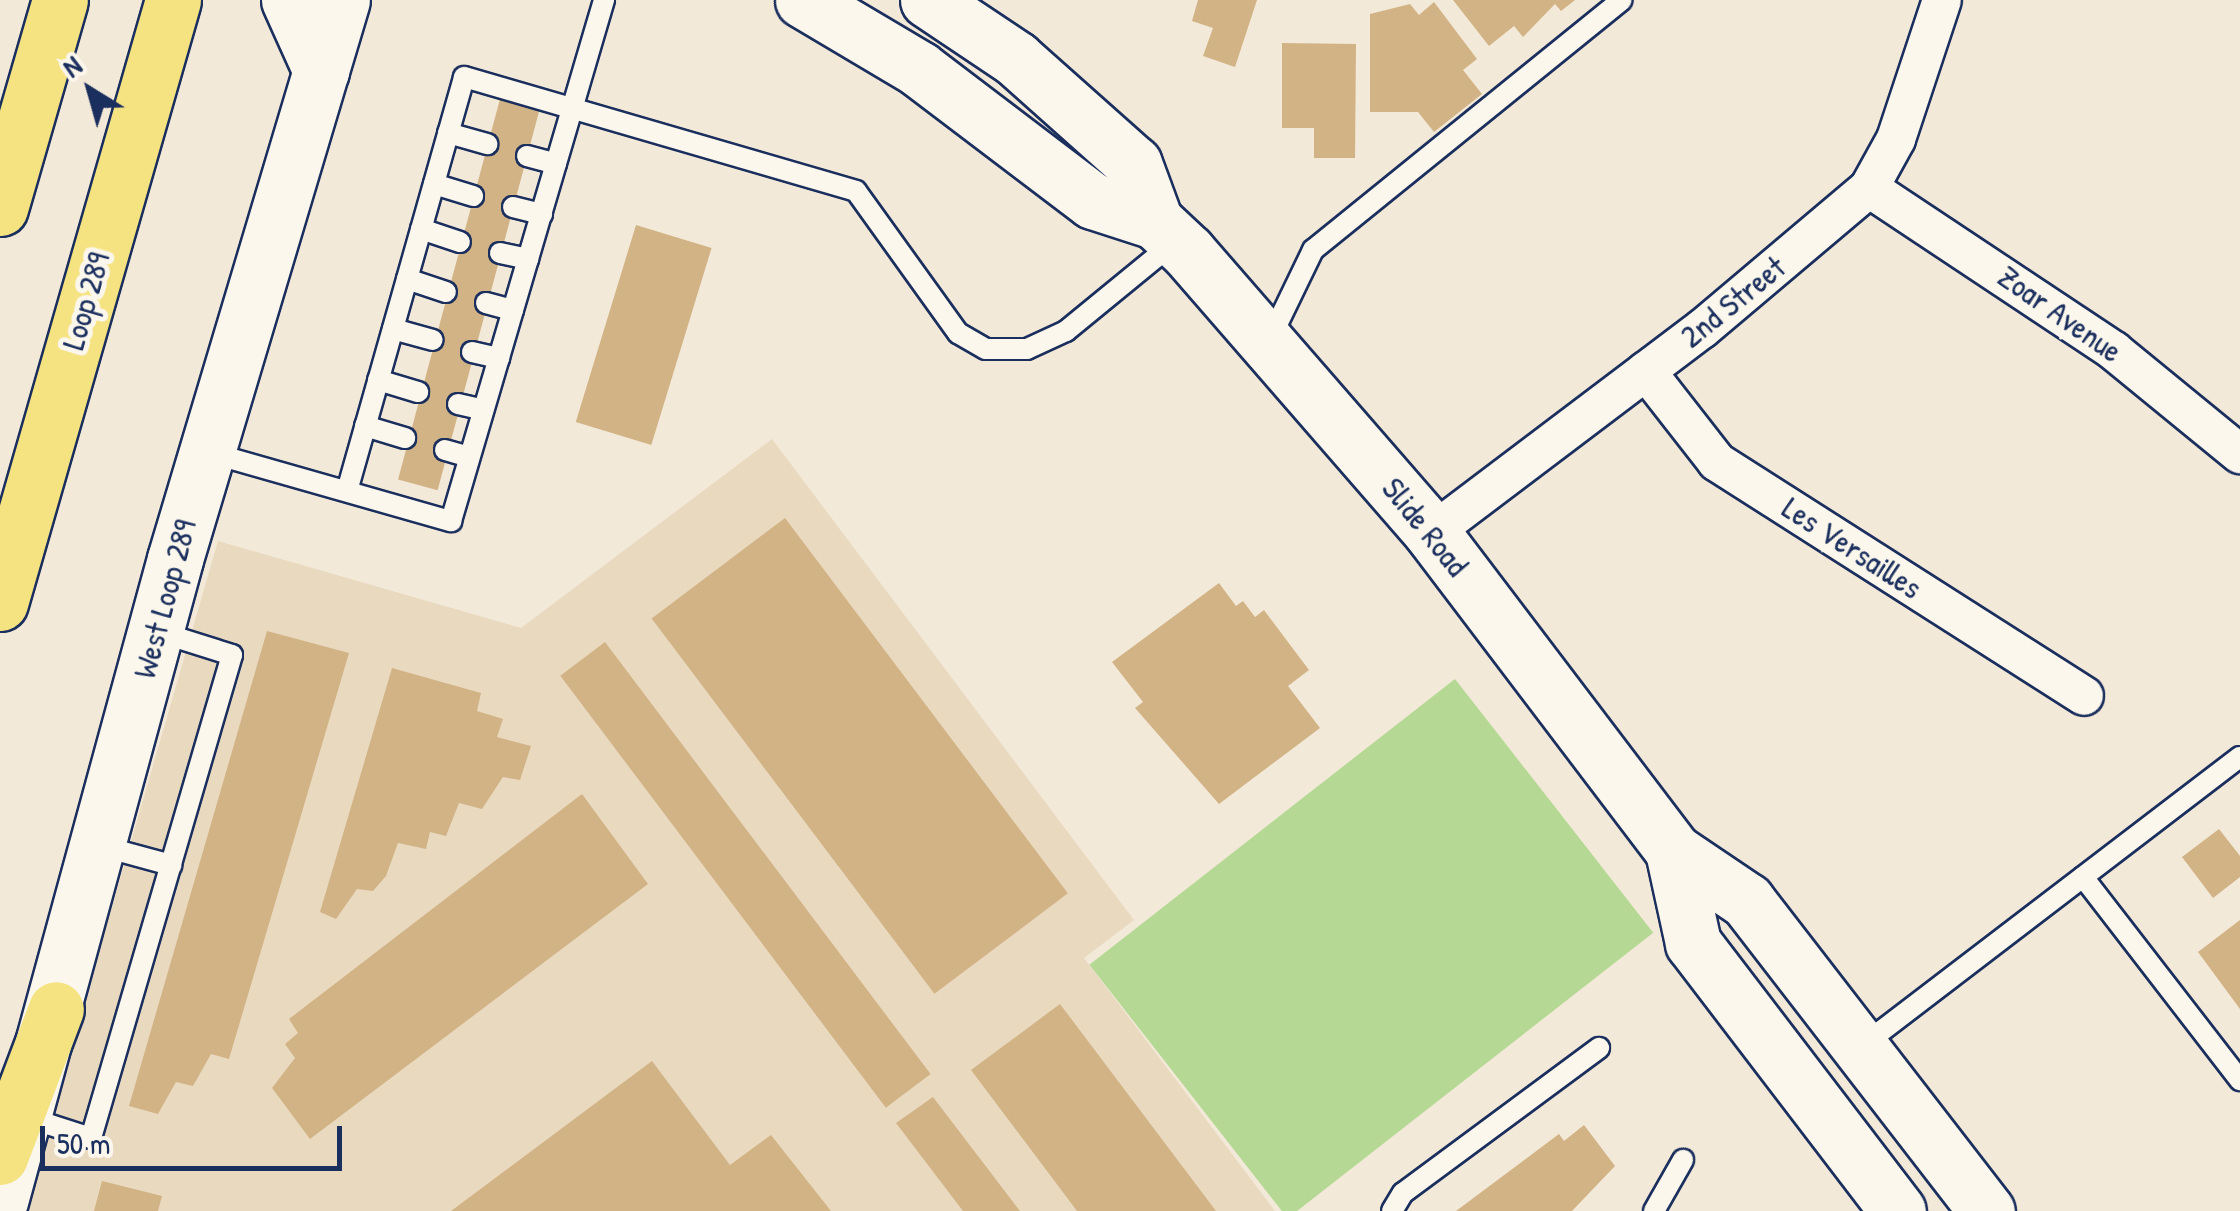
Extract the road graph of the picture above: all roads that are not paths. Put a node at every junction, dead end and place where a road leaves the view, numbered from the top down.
1 (60, 0) edge
2 (289, 0) edge
3 (342, 0) edge
4 (604, 0) edge
5 (803, 0) edge
6 (928, 0) edge
7 (1622, 0) edge
8 (1942, 0) edge
9 (172, 3) edge
10 (320, 71) junction
11 (572, 108) junction
12 (448, 134) junction
13 (487, 144) dead end
14 (528, 156) dead end
15 (556, 164) junction
16 (434, 184) junction
17 (1869, 188) junction
18 (473, 196) dead end
19 (513, 207) dead end
20 (0, 208) edge
21 (542, 214) junction
22 (421, 230) junction
23 (1166, 231) junction
24 (460, 242) dead end
25 (500, 253) dead end
26 (528, 259) junction
27 (407, 280) junction
28 (446, 292) dead end
29 (486, 303) dead end
30 (513, 310) junction
31 (393, 329) junction
32 (433, 340) dead end
33 (1270, 341) junction
34 (472, 352) dead end
35 (498, 358) junction
36 (1646, 372) junction
37 (378, 380) junction
38 (418, 392) dead end
39 (458, 404) dead end
40 (484, 410) junction
41 (365, 426) junction
42 (405, 438) dead end
43 (445, 450) dead end
44 (206, 452) junction
45 (2240, 454) edge
46 (470, 457) junction
47 (347, 491) junction
48 (1432, 533) junction
49 (0, 603) edge
50 (156, 630) junction
51 (2084, 696) dead end
52 (2240, 757) edge
53 (100, 846) junction
54 (1673, 852) junction
55 (171, 864) junction
56 (2083, 878) junction
57 (56, 1009) joint
58 (1862, 1046) junction
59 (1599, 1048) dead end
60 (2240, 1080) edge
61 (12, 1137) edge
62 (1684, 1160) dead end
63 (0, 1201) edge
64 (1392, 1211) edge
65 (1654, 1211) edge
66 (1898, 1211) edge
67 (1987, 1211) edge

1 - 20 highway
2 - 10 main road
3 - 10 main road, West Loop 289
4 - 11 lane
5 - 23 main road, Slide Road
6 - 23 main road, Slide Road
7 - 33 lane
8 - 17 street, 2nd Street
9 - 49 highway, Loop 289
10 - 44 main road, West Loop 289
11 - 12 lane
11 - 15 lane
11 - 23 lane
12 - 13 lane
12 - 16 lane
14 - 15 lane
15 - 21 lane
16 - 18 lane
16 - 22 lane
17 - 36 street, 2nd Street
17 - 45 street, Zoar Avenue
19 - 21 lane
21 - 26 lane
22 - 24 lane
22 - 27 lane
23 - 33 main road, Slide Road
25 - 26 lane
26 - 30 lane
27 - 28 lane
27 - 31 lane
29 - 30 lane
30 - 35 lane
31 - 32 lane
31 - 37 lane
33 - 48 main road, Slide Road
34 - 35 lane
35 - 40 lane
36 - 48 street, 2nd Street
36 - 51 street, Les Versailles
37 - 38 lane
37 - 41 lane
39 - 40 lane
40 - 46 lane
41 - 42 lane
41 - 47 lane
43 - 46 lane
44 - 47 lane
44 - 50 main road, West Loop 289
46 - 47 lane
48 - 54 main road, Slide Road
50 - 53 main road, West Loop 289
50 - 55 lane
52 - 56 lane
53 - 55 lane
53 - 57 main road, West Loop 289
54 - 58 main road, Slide Road
54 - 66 main road, Slide Road
55 - 61 lane
56 - 58 lane
56 - 60 lane
57 - 61 highway
58 - 67 main road, Slide Road
59 - 64 lane
61 - 63 main road
62 - 65 lane

